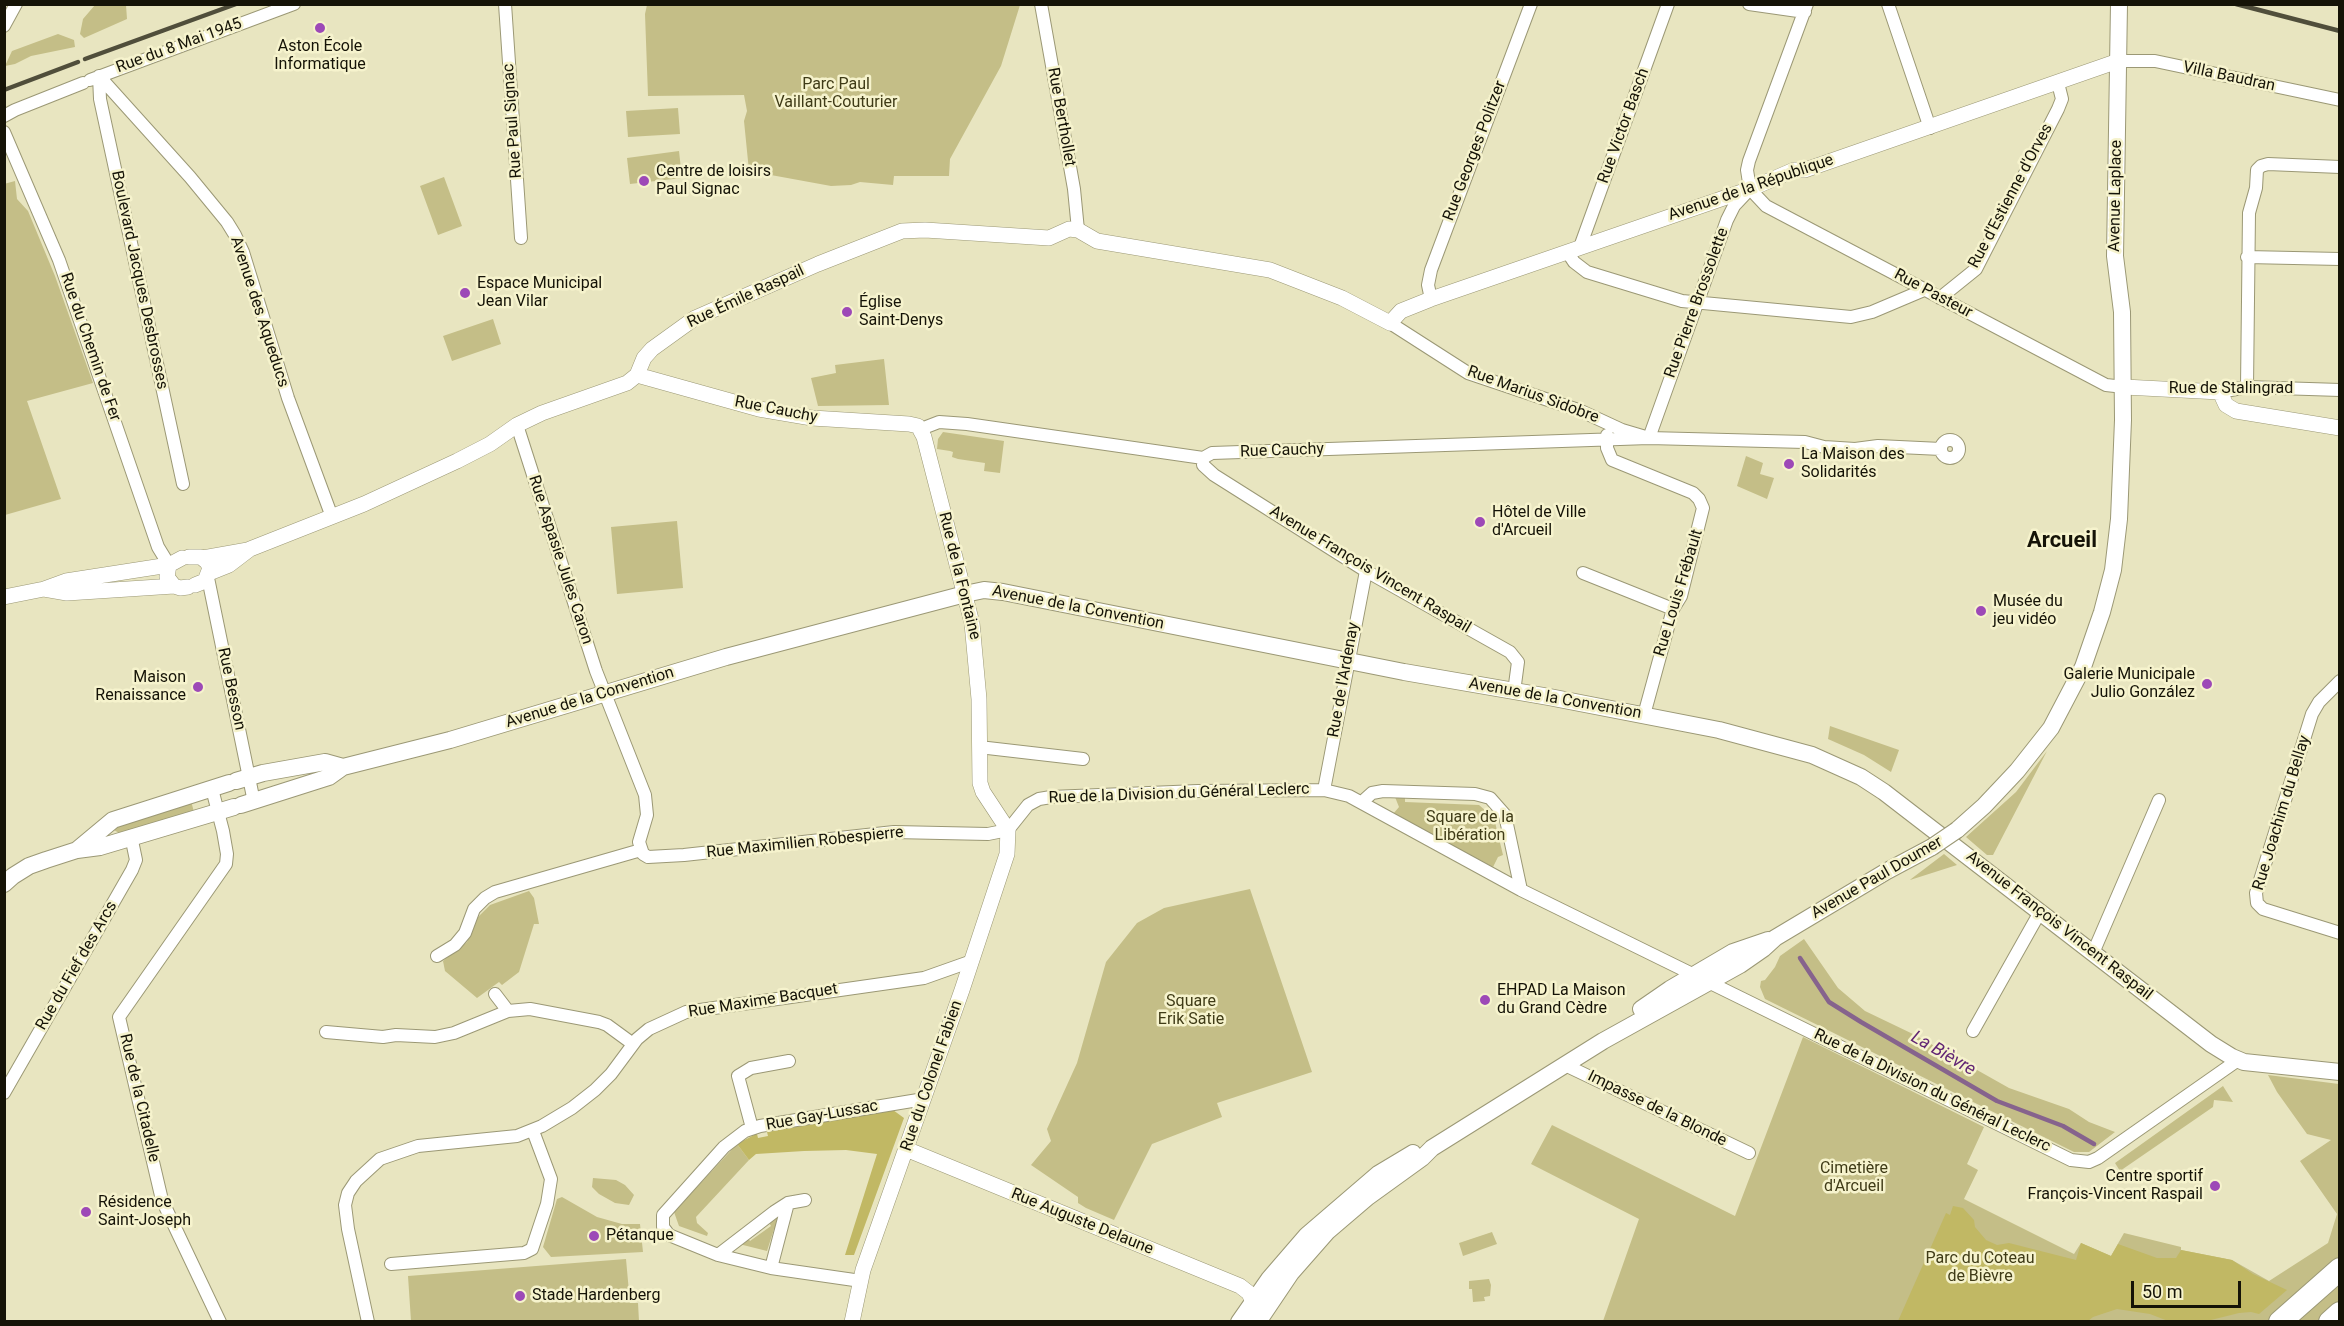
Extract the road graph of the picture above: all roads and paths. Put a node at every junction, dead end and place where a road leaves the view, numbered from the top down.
1 (16, 4) edge
2 (294, 4) edge
3 (506, 4) edge
4 (1041, 4) edge
5 (1531, 4) edge
6 (1668, 4) edge
7 (1749, 4) edge
8 (1888, 4) edge
9 (2119, 4) edge
10 (1806, 8) edge
11 (4, 26) edge
12 (2118, 61) junction
13 (90, 80) junction
14 (2058, 83) junction
15 (2340, 100) edge
16 (4, 116) edge
17 (1930, 128) junction
18 (4, 132) edge
19 (2340, 167) edge
20 (1750, 189) junction
21 (1078, 230) junction
22 (521, 238) dead end
23 (1574, 250) junction
24 (2247, 257) junction
25 (2340, 259) edge
26 (1924, 290) junction
27 (1940, 298) junction
28 (1431, 300) junction
29 (1698, 302) junction
30 (1390, 323) junction
31 (637, 375) junction
32 (2124, 387) junction
33 (2247, 387) junction
34 (2340, 390) edge
35 (2220, 392) junction
36 (1605, 422) junction
37 (517, 425) junction
38 (920, 428) junction
39 (2340, 428) edge
40 (1649, 438) junction
41 (1607, 440) junction
42 (1941, 449) dead end
43 (1203, 458) junction
44 (183, 484) dead end
45 (332, 517) junction
46 (250, 549) junction
47 (186, 559) junction
48 (1366, 571) junction
49 (1583, 573) dead end
50 (195, 582) junction
51 (44, 589) junction
52 (965, 594) junction
53 (4, 597) edge
54 (1673, 609) junction
55 (1348, 661) junction
56 (2340, 681) edge
57 (1514, 692) junction
58 (605, 694) junction
59 (1644, 715) junction
60 (979, 747) junction
61 (1789, 747) joint
62 (1083, 759) dead end
63 (343, 767) junction
64 (238, 780) junction
65 (212, 789) junction
66 (1324, 790) junction
67 (2158, 800) dead end
68 (1362, 802) junction
69 (237, 806) junction
70 (107, 825) junction
71 (1008, 830) junction
72 (131, 836) junction
73 (112, 843) junction
74 (77, 850) junction
75 (641, 850) junction
76 (4, 884) edge
77 (1521, 890) junction
78 (2040, 912) junction
79 (2340, 933) edge
80 (1775, 938) junction
81 (2093, 953) junction
82 (437, 956) dead end
83 (972, 961) junction
84 (1695, 974) junction
85 (1711, 981) junction
86 (495, 994) dead end
87 (508, 1011) junction
88 (1973, 1031) dead end
89 (326, 1032) dead end
90 (1603, 1041) junction
91 (633, 1044) junction
92 (2238, 1060) junction
93 (789, 1061) dead end
94 (1565, 1065) junction
95 (2340, 1072) edge
96 (4, 1093) edge
97 (924, 1099) junction
98 (752, 1128) junction
99 (533, 1131) junction
100 (1432, 1148) junction
101 (906, 1149) junction
102 (1749, 1153) dead end
103 (805, 1200) dead end
104 (788, 1203) junction
105 (718, 1255) junction
106 (391, 1264) dead end
107 (771, 1268) junction
108 (2340, 1269) edge
109 (861, 1281) junction
110 (1253, 1300) junction
111 (2340, 1313) edge
112 (1259, 1321) edge
113 (220, 1322) edge
114 (368, 1322) edge
115 (852, 1322) edge
116 (1239, 1322) edge
117 (2280, 1322) edge
118 (2330, 1322) edge

1 - 11 street
2 - 13 street, Rue du 8 Mai 1945
3 - 22 street, Rue Paul Signac
4 - 21 street, Rue Berthollet
5 - 28 street, Rue Georges Politzer
6 - 23 street, Rue Victor Basch
7 - 10 street
8 - 17 street
9 - 12 main road, Avenue Laplace
10 - 20 street
12 - 14 street, Avenue de la République
12 - 15 street, Villa Baudran
12 - 32 main road, Avenue Laplace
13 - 16 street, Rue du 8 Mai 1945
13 - 44 street, Boulevard Jacques Desbrosses
13 - 45 street, Avenue des Aqueducs
14 - 17 street, Avenue de la République
14 - 27 street, Rue d'Estienne d'Orves
17 - 20 street, Avenue de la République
18 - 47 street, Rue du Chemin de Fer
19 - 24 street
20 - 23 street, Avenue de la République
20 - 26 street, Rue Pasteur
20 - 29 street, Rue Pierre Brossolette
21 - 30 street, Rue Marius Sidobre
21 - 31 street, Rue Émile Raspail
23 - 28 street, Avenue de la République
23 - 29 street
24 - 25 street
24 - 33 street
26 - 27 street, Rue Pasteur
26 - 29 street
27 - 32 street, Rue Pasteur
28 - 30 street, Avenue de la République
29 - 40 street, Rue Pierre Brossolette
30 - 36 street, Rue Marius Sidobre
31 - 37 street
31 - 38 street, Rue Cauchy
32 - 35 street, Rue de Stalingrad
32 - 80 main road, Avenue Paul Doumer, bridge
33 - 34 street, Rue de Stalingrad
33 - 35 street, Rue de Stalingrad
35 - 39 street
36 - 40 street, Rue Marius Sidobre
36 - 41 street, Rue Louis Frébault
37 - 45 street
37 - 58 street, Rue Aspasie Jules Caron
38 - 43 street, Rue Cauchy
38 - 52 street, Rue de la Fontaine
40 - 41 street, Rue Cauchy
40 - 42 street, Rue Marius Sidobre
41 - 43 street, Rue Cauchy
41 - 54 street, Rue Louis Frébault
43 - 48 street, Avenue François Vincent Raspail
45 - 46 street
46 - 47 street
46 - 50 street
47 - 50 street
47 - 50 street
47 - 51 street
48 - 55 street, Rue de l'Ardenay
48 - 57 street, Avenue François Vincent Raspail
49 - 54 street
50 - 51 street
50 - 64 street, Rue Besson
51 - 53 street
52 - 55 main road, Avenue de la Convention
52 - 58 main road, Avenue de la Convention
52 - 60 street, Rue de la Fontaine
54 - 59 street, Rue Louis Frébault
55 - 57 main road, Avenue de la Convention
55 - 66 street, Rue de l'Ardenay
56 - 79 street, Rue Joachim du Bellay
57 - 59 main road, Avenue de la Convention
58 - 63 main road, Avenue de la Convention
58 - 75 street, Rue Aspasie Jules Caron
59 - 61 main road, Avenue de la Convention
60 - 62 street
60 - 71 street, Rue de la Fontaine
61 - 78 main road, Avenue François Vincent Raspail
63 - 64 main road, Avenue de la Convention
63 - 69 main road, Avenue de la Convention
64 - 65 main road, Avenue de la Convention
64 - 69 street, Rue Besson
65 - 69 street, Rue de la Citadelle
65 - 70 main road, Avenue de la Convention
66 - 68 street, Rue de la Division du Général Leclerc
66 - 71 street, Rue de la Division du Général Leclerc
67 - 81 street
68 - 77 street, Rue de la Division du Général Leclerc
68 - 77 street
69 - 72 main road, Avenue de la Convention
69 - 113 street, Rue de la Citadelle
70 - 73 main road
70 - 74 main road, Avenue de la Convention
71 - 75 street, Rue Maximilien Robespierre
71 - 83 street, Rue du Colonel Fabien
72 - 73 main road, Avenue de la Convention
72 - 96 street, Rue du Fief des Arcs
73 - 74 main road, Avenue de la Convention
74 - 76 main road
75 - 82 street
77 - 84 street, Rue de la Division du Général Leclerc
78 - 81 main road, Avenue François Vincent Raspail
78 - 88 street
80 - 84 main road, Avenue Paul Doumer
80 - 85 main road, Avenue Paul Doumer
81 - 92 main road, Avenue François Vincent Raspail
83 - 91 street, Rue Maxime Bacquet
83 - 97 street, Rue du Colonel Fabien
84 - 85 street, Rue de la Division du Général Leclerc
84 - 90 main road, Avenue Paul Doumer
85 - 90 main road, Avenue Paul Doumer
85 - 92 street, Rue de la Division du Général Leclerc
86 - 87 street
87 - 89 street
87 - 91 street
90 - 94 main road
91 - 99 street, Rue Maxime Bacquet
92 - 95 main road, Avenue François Vincent Raspail
93 - 98 street
94 - 100 main road
94 - 102 street, Impasse de la Blonde
97 - 98 street, Rue Gay-Lussac
97 - 101 street, Rue du Colonel Fabien
98 - 105 street, Rue Gay-Lussac
99 - 106 street
99 - 114 street, Rue Maxime Bacquet
100 - 110 main road
100 - 112 main road
101 - 109 street, Rue du Colonel Fabien
101 - 110 street, Rue Auguste Delaune
103 - 104 street
104 - 105 street
104 - 107 street
105 - 107 street
107 - 109 street
108 - 117 highway
109 - 115 street, Rue du Colonel Fabien
110 - 112 street
110 - 116 main road
111 - 118 highway

